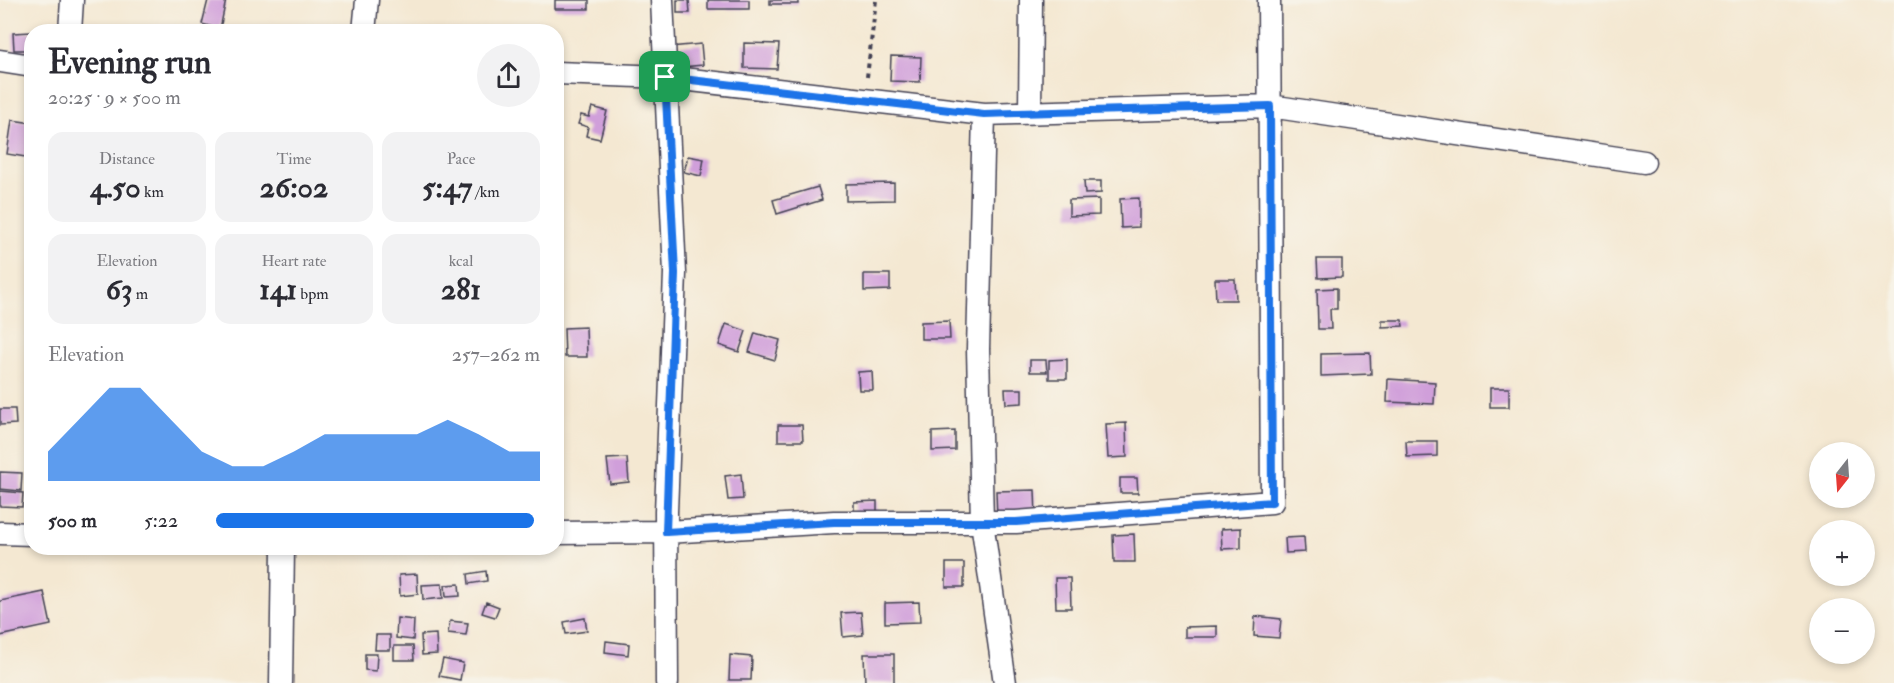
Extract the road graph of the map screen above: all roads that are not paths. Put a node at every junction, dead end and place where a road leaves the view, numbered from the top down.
1 (72, 0) edge
2 (367, 0) edge
3 (662, 0) edge
4 (1031, 0) edge
5 (1269, 0) edge
6 (70, 24) edge
7 (365, 24) edge
8 (0, 61) edge
9 (24, 65) edge
10 (564, 74) edge
11 (665, 77) junction
12 (1270, 106) junction
13 (1030, 111) junction
14 (984, 114) junction
15 (1644, 162) dead end
16 (982, 522) junction
17 (666, 532) junction
18 (0, 533) edge
19 (564, 533) edge
20 (24, 534) edge
21 (283, 555) edge
22 (281, 683) edge
23 (667, 683) edge
24 (1005, 683) edge

1 - 6 street
2 - 7 street
3 - 11 street
4 - 13 street
5 - 12 street
8 - 9 street
10 - 11 street
11 - 14 street
11 - 17 street
12 - 13 street
12 - 15 street
12 - 16 street
13 - 14 street
14 - 16 street
16 - 17 street
16 - 24 street
17 - 19 street
17 - 23 street
18 - 20 street
21 - 22 street

